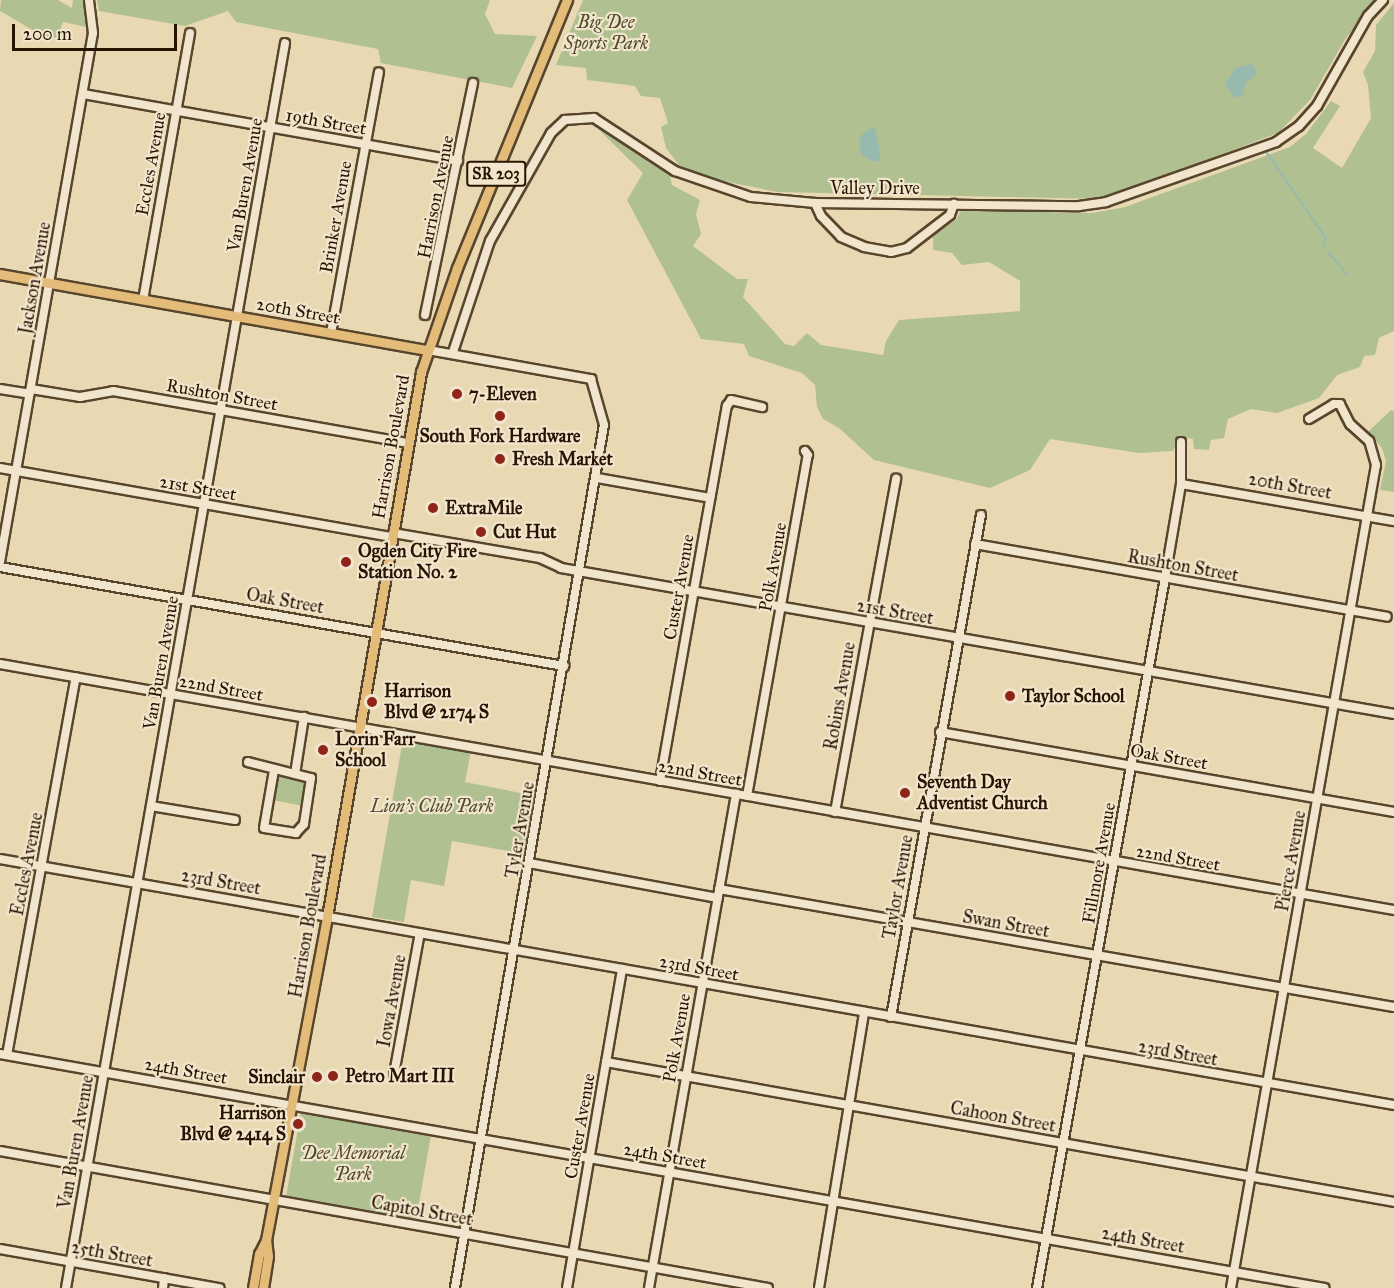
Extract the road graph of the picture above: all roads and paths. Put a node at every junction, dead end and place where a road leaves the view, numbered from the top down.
1 (89, 0) edge
2 (567, 0) edge
3 (1383, 0) edge
4 (190, 33) dead end
5 (285, 44) dead end
6 (380, 72) dead end
7 (473, 83) dead end
8 (83, 94) junction
9 (176, 111) junction
10 (270, 128) junction
11 (364, 144) junction
12 (458, 161) junction
13 (815, 203) junction
14 (954, 204) junction
15 (0, 274) edge
16 (49, 283) junction
17 (144, 292) junction
18 (425, 315) dead end
19 (237, 316) junction
20 (331, 333) junction
21 (428, 350) junction
22 (453, 352) junction
23 (591, 379) joint
24 (0, 388) edge
25 (30, 391) junction
26 (762, 406) dead end
27 (221, 410) junction
28 (1309, 419) dead end
29 (1181, 442) dead end
30 (408, 443) junction
31 (805, 450) dead end
32 (0, 468) edge
33 (16, 471) junction
34 (597, 478) junction
35 (896, 479) dead end
36 (1181, 484) junction
37 (710, 498) junction
38 (204, 504) junction
39 (981, 515) dead end
40 (1367, 516) junction
41 (1394, 521) edge
42 (392, 535) junction
43 (975, 544) junction
44 (0, 562) edge
45 (0, 567) edge
46 (580, 572) junction
47 (1165, 578) junction
48 (693, 592) junction
49 (188, 599) junction
50 (781, 607) junction
51 (1350, 610) junction
52 (1387, 617) dead end
53 (868, 622) junction
54 (375, 633) junction
55 (956, 638) junction
56 (0, 663) edge
57 (564, 666) junction
58 (1149, 672) junction
59 (76, 677) junction
60 (171, 694) junction
61 (1334, 704) junction
62 (1394, 714) edge
63 (304, 717) junction
64 (360, 727) junction
65 (940, 732) junction
66 (547, 761) junction
67 (248, 762) dead end
68 (1132, 766) junction
69 (274, 770) junction
70 (295, 774) junction
71 (660, 781) junction
72 (736, 794) junction
73 (747, 796) junction
74 (1317, 798) junction
75 (151, 806) junction
76 (835, 812) junction
77 (1394, 812) edge
78 (235, 820) dead end
79 (923, 828) junction
80 (0, 859) edge
81 (1115, 862) junction
82 (529, 863) junction
83 (42, 866) junction
84 (136, 882) junction
85 (719, 893) junction
86 (1300, 895) junction
87 (1394, 910) edge
88 (327, 917) junction
89 (907, 922) junction
90 (420, 933) junction
91 (514, 950) junction
92 (1097, 956) junction
93 (622, 969) junction
94 (702, 983) junction
95 (1284, 988) junction
96 (1394, 1007) edge
97 (864, 1012) junction
98 (891, 1017) junction
99 (1080, 1050) junction
100 (4, 1055) edge
101 (606, 1062) junction
102 (104, 1072) junction
103 (394, 1074) dead end
104 (686, 1077) junction
105 (1267, 1084) junction
106 (292, 1105) junction
107 (1394, 1105) edge
108 (850, 1106) junction
109 (481, 1139) junction
110 (1062, 1143) junction
111 (0, 1151) edge
112 (590, 1158) junction
113 (86, 1166) junction
114 (669, 1172) junction
115 (1251, 1176) junction
116 (274, 1199) junction
117 (834, 1201) junction
118 (1394, 1202) edge
119 (464, 1234) junction
120 (1045, 1238) junction
121 (266, 1240) junction
122 (0, 1249) edge
123 (573, 1255) junction
124 (71, 1262) junction
125 (652, 1267) junction
126 (1234, 1272) junction
127 (164, 1278) junction
128 (66, 1288) edge
129 (163, 1288) edge
130 (220, 1288) edge
131 (253, 1288) edge
132 (261, 1288) edge
133 (455, 1288) edge
134 (567, 1288) edge
135 (649, 1288) edge
136 (768, 1288) edge
137 (819, 1288) edge
138 (1037, 1288) edge
139 (1231, 1288) edge
140 (1324, 1288) edge

1 - 8 street, Jackson Avenue
2 - 21 main road, Harrison Boulevard / SR 203
3 - 14 street, Valley Drive
4 - 9 street, Eccles Avenue
5 - 10 street, Van Buren Avenue
6 - 11 street, Brinker Avenue
7 - 12 street, Harrison Avenue
8 - 9 street, 19th Street
8 - 16 street, Jackson Avenue
9 - 10 street, 19th Street
9 - 17 street, Eccles Avenue
10 - 11 street, 19th Street
10 - 19 street, Van Buren Avenue
11 - 12 street, 19th Street
11 - 20 street, Brinker Avenue
12 - 18 street, Harrison Avenue
13 - 14 street, Valley Drive
13 - 14 street
13 - 22 street, Valley Drive
15 - 16 main road, 20th Street
16 - 17 main road, 20th Street
16 - 25 street, Jackson Avenue
17 - 19 main road, 20th Street
19 - 20 main road, 20th Street
19 - 27 street, Van Buren Avenue
20 - 21 main road, 20th Street
21 - 22 street, 20th Street
21 - 30 main road, Harrison Boulevard / SR 203
22 - 23 street, 20th Street
23 - 34 street, Tyler Avenue
24 - 25 street, Rushton Street
25 - 27 street, Rushton Street
25 - 33 street, Jackson Avenue
26 - 37 street, Custer Avenue
27 - 30 street, Rushton Street
27 - 38 street, Van Buren Avenue
28 - 40 street, Pierce Avenue
29 - 36 street, Fillmore Avenue
30 - 42 main road, Harrison Boulevard / SR 203
31 - 50 street, Polk Avenue
32 - 33 street, 21st Street
33 - 38 street, 21st Street
33 - 44 street, Jackson Avenue
34 - 37 street
34 - 46 street, Tyler Avenue
35 - 53 street, Robins Avenue
36 - 40 street, 20th Street
36 - 47 street, Fillmore Avenue
37 - 48 street, Custer Avenue
38 - 42 street, 21st Street
38 - 49 street, Van Buren Avenue
39 - 43 street, Taylor Avenue
40 - 41 street, 20th Street
40 - 51 street, Pierce Avenue
42 - 46 street, 21st Street
42 - 54 main road, Harrison Boulevard / SR 203
43 - 47 street, Rushton Street
43 - 55 street, Taylor Avenue
45 - 49 street, Oak Street
46 - 48 street, 21st Street
46 - 57 street, Tyler Avenue
47 - 51 street, Rushton Street
47 - 58 street, Fillmore Avenue
48 - 50 street, 21st Street
48 - 71 street, Custer Avenue
49 - 54 street, Oak Street
49 - 60 street, Van Buren Avenue
50 - 53 street, 21st Street
50 - 73 street, Polk Avenue
51 - 52 street, Rushton Street
51 - 61 street, Pierce Avenue
53 - 55 street, 21st Street
53 - 76 street, Robins Avenue
54 - 57 street, Oak Street
54 - 64 main road, Harrison Boulevard / SR 203
55 - 58 street, 21st Street
55 - 65 street, Taylor Avenue
56 - 59 street, 22nd Street
57 - 66 street, Tyler Avenue
58 - 61 street, 21st Street
58 - 68 street, Fillmore Avenue
59 - 60 street, 22nd Street
59 - 83 street, Eccles Avenue
60 - 63 street, 22nd Street
60 - 75 street, Van Buren Avenue
61 - 62 street, 21st Street
61 - 74 street, Pierce Avenue
63 - 64 street, 22nd Street
63 - 70 street
64 - 66 street, 22nd Street
64 - 88 main road, Harrison Boulevard / SR 203
65 - 68 street, Oak Street
65 - 79 street, Taylor Avenue
66 - 71 street, 22nd Street
66 - 82 street, Tyler Avenue
67 - 69 street
68 - 74 street, Oak Street
68 - 81 street, Fillmore Avenue
69 - 70 street
69 - 70 street
71 - 72 street, 22nd Street
72 - 73 street, 22nd Street
72 - 85 street, Polk Avenue
73 - 76 street, 22nd Street
74 - 77 street, Oak Street
74 - 86 street, Pierce Avenue
75 - 78 street
75 - 84 street, Van Buren Avenue
76 - 79 street, 22nd Street
79 - 81 street, 22nd Street
79 - 89 street, Taylor Avenue
80 - 83 street, 23rd Street
81 - 86 street, 22nd Street
81 - 92 street, Fillmore Avenue
82 - 85 street, Swan Street
82 - 91 street, Tyler Avenue
83 - 84 street, 23rd Street
83 - 100 street, Eccles Avenue
84 - 88 street, 23rd Street
84 - 102 street, Van Buren Avenue
85 - 89 street, Swan Street
85 - 94 street, Polk Avenue
86 - 87 street, 22nd Street
86 - 95 street, Pierce Avenue
88 - 90 street, 23rd Street
88 - 106 main road, Harrison Boulevard / SR 203
89 - 92 street, Swan Street
89 - 98 street, Taylor Avenue
90 - 91 street, 23rd Street
90 - 103 street, Iowa Avenue
91 - 93 street, 23rd Street
91 - 109 street, Tyler Avenue
92 - 95 street, Swan Street
92 - 99 street, Fillmore Avenue
93 - 94 street, 23rd Street
93 - 101 street, Custer Avenue
94 - 97 street, 23rd Street
94 - 104 street, Polk Avenue
95 - 96 street, Swan Street
95 - 105 street, Pierce Avenue
97 - 98 street, 23rd Street
97 - 108 street
98 - 99 street, 23rd Street
99 - 105 street, 23rd Street
99 - 110 street, Fillmore Avenue
100 - 102 street, 24th Street
101 - 104 street, Cahoon Street
101 - 112 street, Custer Avenue
102 - 106 street, 24th Street
102 - 113 street, Van Buren Avenue
104 - 108 street, Cahoon Street
104 - 114 street, Polk Avenue
105 - 107 street, 23rd Street
105 - 115 street, Pierce Avenue
106 - 109 street, 24th Street
106 - 116 main road, Harrison Boulevard / SR 203
108 - 110 street, Cahoon Street
108 - 117 street
109 - 112 street, 24th Street
109 - 119 street, Tyler Avenue
110 - 115 street, Cahoon Street
110 - 120 street, Fillmore Avenue
111 - 113 street, Capitol Street
112 - 114 street, 24th Street
112 - 123 street, Custer Avenue
113 - 116 street, Capitol Street
113 - 124 street, Van Buren Avenue
114 - 117 street, 24th Street
114 - 125 street, Polk Avenue
115 - 118 street, Cahoon Street
115 - 126 street, Pierce Avenue
116 - 119 street, Capitol Street
116 - 121 main road, Harrison Boulevard / SR 203
117 - 120 street, 24th Street
117 - 137 street
119 - 123 street, Capitol Street
119 - 133 street, Tyler Avenue
120 - 126 street, 24th Street
120 - 138 street, Fillmore Avenue
121 - 131 main road, Harrison Boulevard / SR 203
121 - 132 main road
122 - 124 street, 25th Street
123 - 125 street, Capitol Street
123 - 134 street, Custer Avenue
124 - 127 street, 25th Street
124 - 128 street, Van Buren Avenue
125 - 135 street, Polk Avenue
125 - 136 street, Capitol Street
126 - 139 street, Pierce Avenue
126 - 140 street, 24th Street
127 - 129 street
127 - 130 street, 25th Street

